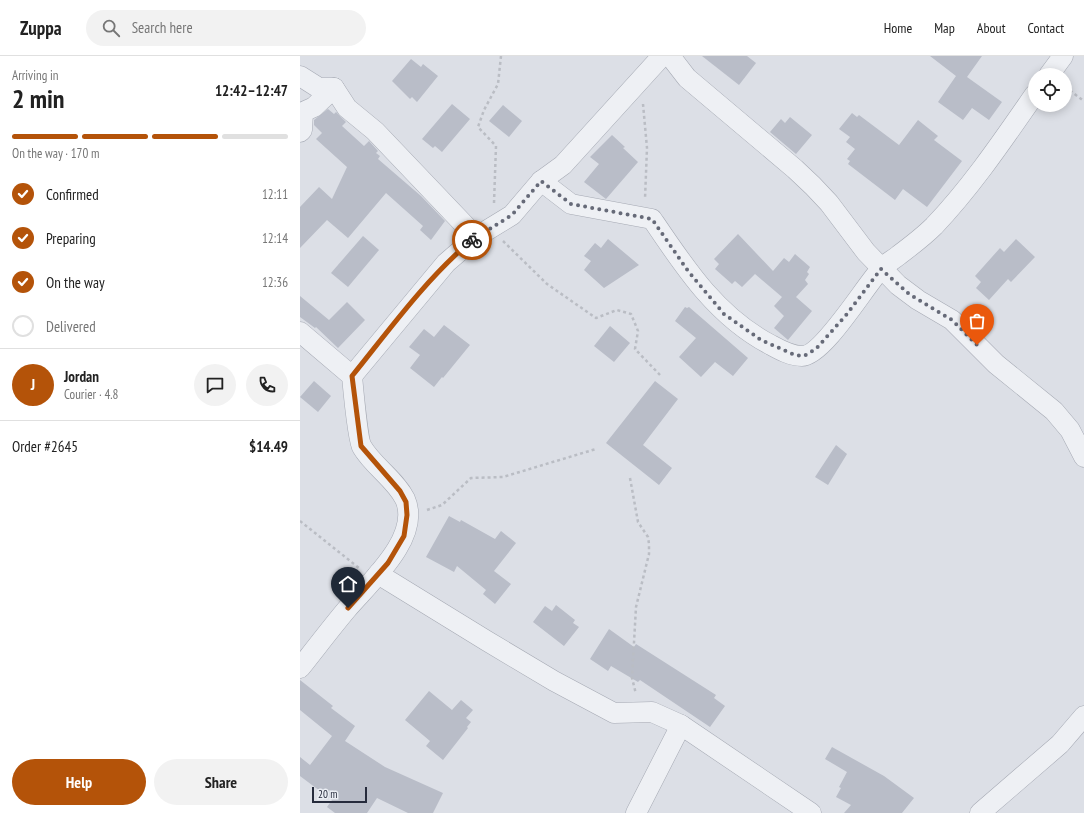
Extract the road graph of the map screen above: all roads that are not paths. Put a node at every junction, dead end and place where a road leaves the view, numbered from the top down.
1 (662, 56) edge
2 (670, 56) edge
3 (1063, 56) edge
4 (1054, 68) edge
5 (300, 76) edge
6 (334, 88) junction
7 (1028, 104) edge
8 (300, 132) edge
9 (541, 181) junction
10 (476, 237) junction
11 (881, 269) junction
12 (300, 332) edge
13 (352, 376) junction
14 (1084, 457) edge
15 (376, 577) junction
16 (300, 668) edge
17 (1084, 716) edge
18 (681, 725) junction
19 (636, 813) edge
20 (811, 813) edge
21 (980, 813) edge

1 - 9 street
2 - 11 street
3 - 4 street
5 - 6 street
6 - 8 street
6 - 10 street
7 - 11 street
9 - 10 street
9 - 11 street
10 - 13 street
11 - 14 street
12 - 13 street
13 - 15 street
15 - 16 street
15 - 18 street
17 - 21 street
18 - 19 street
18 - 20 street

